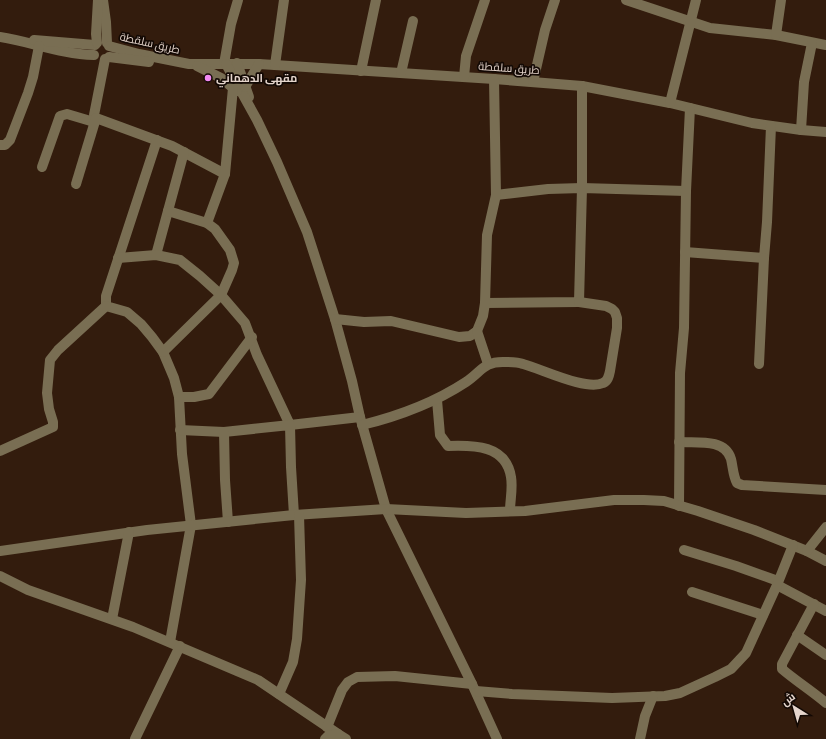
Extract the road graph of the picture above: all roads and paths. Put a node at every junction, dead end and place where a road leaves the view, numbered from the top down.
1 (98, 0) edge
2 (103, 0) edge
3 (238, 0) edge
4 (284, 0) edge
5 (376, 0) edge
6 (485, 0) edge
7 (555, 0) edge
8 (626, 0) edge
9 (696, 0) edge
10 (781, 0) edge
11 (413, 21) dead end
12 (690, 21) junction
13 (776, 35) junction
14 (0, 37) edge
15 (20, 40) junction
16 (812, 43) junction
17 (826, 45) edge
18 (38, 46) junction
19 (100, 46) junction
20 (107, 58) junction
21 (237, 63) junction
22 (190, 64) junction
23 (225, 64) junction
24 (260, 64) junction
25 (275, 65) junction
26 (361, 71) junction
27 (401, 73) junction
28 (464, 77) junction
29 (494, 79) junction
30 (533, 82) junction
31 (582, 86) junction
32 (246, 87) junction
33 (233, 88) junction
34 (245, 101) junction
35 (670, 103) junction
36 (690, 108) junction
37 (95, 120) junction
38 (257, 120) junction
39 (771, 126) junction
40 (801, 130) junction
41 (826, 132) edge
42 (157, 140) junction
43 (0, 145) edge
44 (184, 152) junction
45 (42, 167) dead end
46 (225, 174) junction
47 (76, 184) dead end
48 (582, 188) junction
49 (686, 191) junction
50 (496, 195) junction
51 (168, 211) junction
52 (207, 223) junction
53 (685, 252) junction
54 (156, 255) junction
55 (118, 258) junction
56 (764, 258) junction
57 (221, 295) junction
58 (579, 302) junction
59 (485, 303) junction
60 (106, 306) junction
61 (335, 319) junction
62 (477, 332) junction
63 (252, 337) junction
64 (163, 352) junction
65 (488, 364) junction
66 (759, 364) dead end
67 (179, 397) junction
68 (437, 400) junction
69 (361, 421) junction
70 (290, 425) junction
71 (180, 430) junction
72 (224, 432) junction
73 (678, 442) junction
74 (0, 450) edge
75 (826, 490) edge
76 (679, 506) junction
77 (386, 509) junction
78 (510, 511) junction
79 (296, 515) junction
80 (228, 522) junction
81 (191, 525) junction
82 (826, 527) edge
83 (129, 532) junction
84 (793, 545) junction
85 (684, 550) dead end
86 (0, 551) edge
87 (807, 551) junction
88 (826, 561) edge
89 (0, 576) edge
90 (778, 583) junction
91 (692, 592) dead end
92 (814, 604) junction
93 (826, 610) edge
94 (763, 615) junction
95 (112, 619) junction
96 (797, 635) junction
97 (175, 644) junction
98 (826, 655) edge
99 (474, 687) junction
100 (278, 694) junction
101 (653, 696) junction
102 (826, 703) edge
103 (327, 727) junction
104 (342, 737) edge
105 (135, 739) edge
106 (325, 739) edge
107 (497, 739) edge
108 (640, 739) edge

1 - 19 street
2 - 19 street
3 - 23 street
4 - 25 street
5 - 26 street
6 - 28 street
7 - 30 street
8 - 12 street
9 - 12 street
10 - 13 street
11 - 27 street
12 - 13 street
12 - 35 street
13 - 16 street
14 - 15 street, طريق سلقطة
15 - 18 street, طريق سلقطة
15 - 19 street, طريق سلقطة
16 - 17 street
16 - 40 street
18 - 19 street, طريق سلقطة
18 - 43 street
19 - 20 street
19 - 20 street, طريق سلقطة
19 - 22 street, طريق سلقطة
20 - 22 street, طريق سلقطة
20 - 37 street
21 - 23 street, طريق سلقطة
21 - 24 street, طريق سلقطة
21 - 32 street
22 - 23 street, طريق سلقطة
22 - 33 street
23 - 34 street
24 - 25 street, طريق سلقطة
24 - 32 street
25 - 26 street, طريق سلقطة
26 - 27 street, طريق سلقطة
27 - 28 street, طريق سلقطة
28 - 29 street, طريق سلقطة
29 - 30 street, طريق سلقطة
29 - 50 street
30 - 31 street, طريق سلقطة
31 - 35 street, طريق سلقطة
31 - 48 street
32 - 38 street
33 - 34 street
33 - 46 street
34 - 38 street
35 - 36 street, طريق سلقطة
36 - 39 street, طريق سلقطة
36 - 49 street
37 - 42 street
37 - 45 street
37 - 47 street
38 - 61 street
39 - 40 street, طريق سلقطة
39 - 56 street
40 - 41 street, طريق سلقطة
42 - 44 street
42 - 55 street
44 - 46 street
44 - 51 street
46 - 52 street
48 - 49 street
48 - 50 street
48 - 58 street
49 - 53 street
50 - 59 street
51 - 52 street
51 - 54 street
52 - 57 street
53 - 56 street
53 - 73 street
54 - 55 street
54 - 57 street
55 - 60 street
56 - 66 street
57 - 63 street
57 - 64 street
58 - 59 street
58 - 65 street
59 - 62 street
60 - 64 street
60 - 74 street
61 - 62 street
61 - 69 street
62 - 65 street
63 - 67 street
63 - 70 street
64 - 67 street
65 - 68 street
67 - 71 street
68 - 69 street
68 - 78 street
69 - 70 street
69 - 77 street
70 - 72 street
70 - 79 street
71 - 72 street
71 - 81 street
72 - 80 street
73 - 75 street
73 - 76 street
76 - 78 street
76 - 84 street
77 - 78 street
77 - 79 street
77 - 99 street
79 - 80 street
79 - 100 street
80 - 81 street
81 - 83 street
81 - 97 street
82 - 87 street
83 - 86 street
83 - 95 street
84 - 87 street
84 - 90 street
85 - 90 street
87 - 88 street
89 - 95 street
90 - 92 street
90 - 94 street
91 - 94 street
92 - 93 street
92 - 96 street
94 - 101 street
95 - 97 street
96 - 98 street
96 - 102 street
97 - 100 street
97 - 105 street
99 - 101 street
99 - 103 street
99 - 107 street
100 - 103 street
101 - 108 street
103 - 104 street
104 - 106 street

